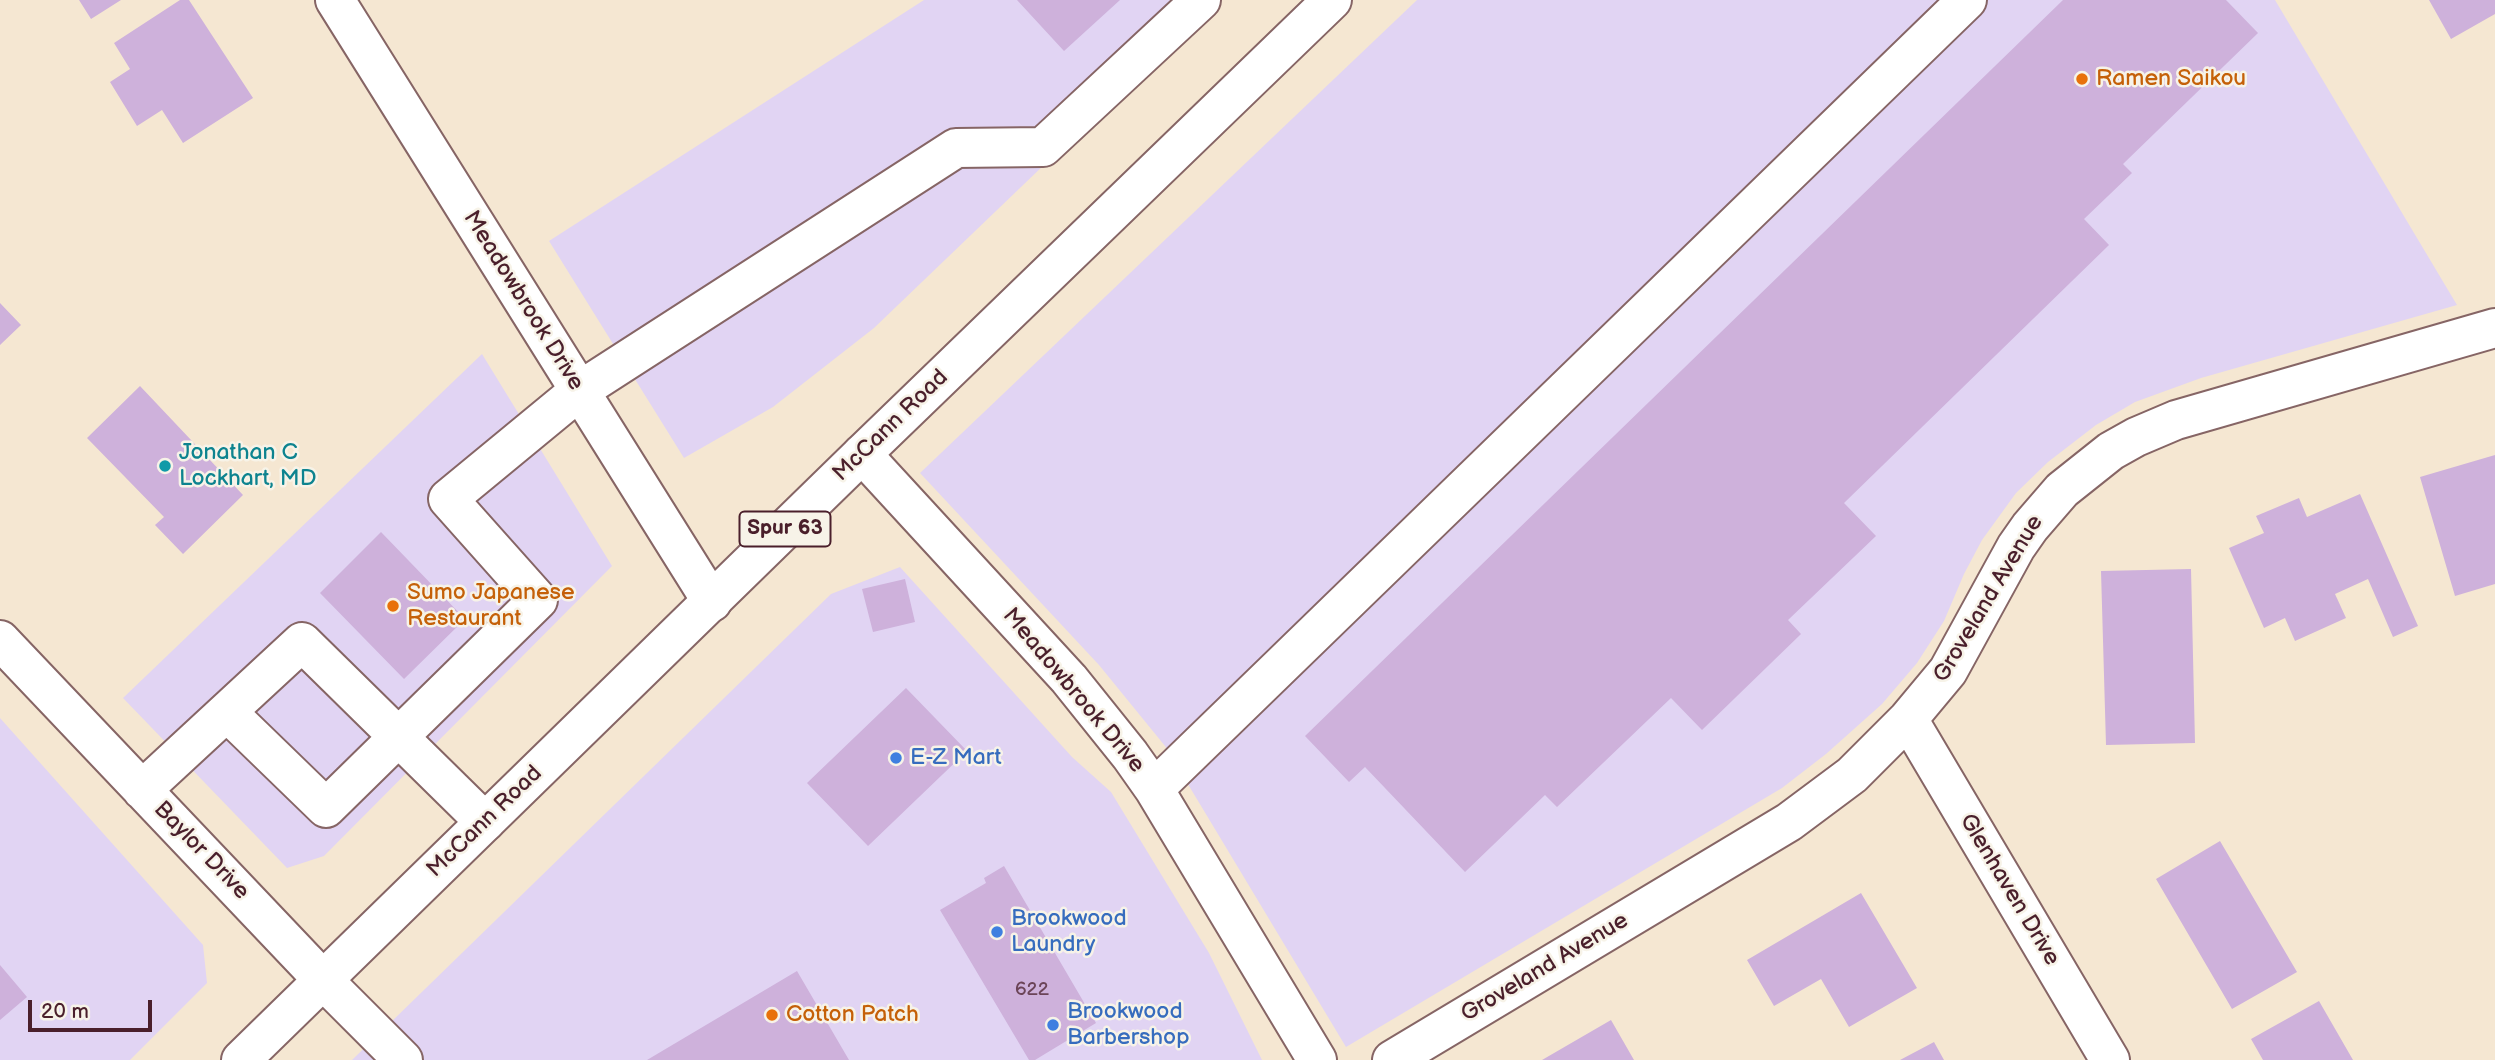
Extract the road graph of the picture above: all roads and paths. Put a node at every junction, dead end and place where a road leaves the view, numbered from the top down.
1 (335, 0) edge
2 (1201, 0) edge
3 (1332, 0) edge
4 (1967, 0) edge
5 (2495, 328) edge
6 (579, 391) junction
7 (862, 454) junction
8 (712, 602) junction
9 (0, 640) edge
10 (227, 712) junction
11 (1908, 719) junction
12 (397, 736) junction
13 (1154, 789) junction
14 (142, 790) junction
15 (485, 822) junction
16 (323, 979) junction
17 (241, 1060) edge
18 (403, 1060) edge
19 (1317, 1060) edge
20 (1391, 1060) edge
21 (2110, 1060) edge

1 - 6 street, Meadowbrook Drive
2 - 6 street
3 - 7 street, McCann Road / Spur 63
4 - 13 street
5 - 11 street, Groveland Avenue
6 - 8 street, Meadowbrook Drive
6 - 12 street
7 - 8 street, McCann Road / Spur 63
7 - 13 street, Meadowbrook Drive
8 - 15 street, McCann Road / Spur 63
9 - 14 street, Baylor Drive
10 - 12 street
10 - 12 street
10 - 14 street
11 - 20 street, Groveland Avenue
11 - 21 street, Glenhaven Drive
12 - 15 street
13 - 19 street, Meadowbrook Drive
14 - 16 street, Baylor Drive
15 - 16 street, McCann Road / Spur 63
16 - 17 street, McCann Road / Spur 63
16 - 18 street, Baylor Drive

